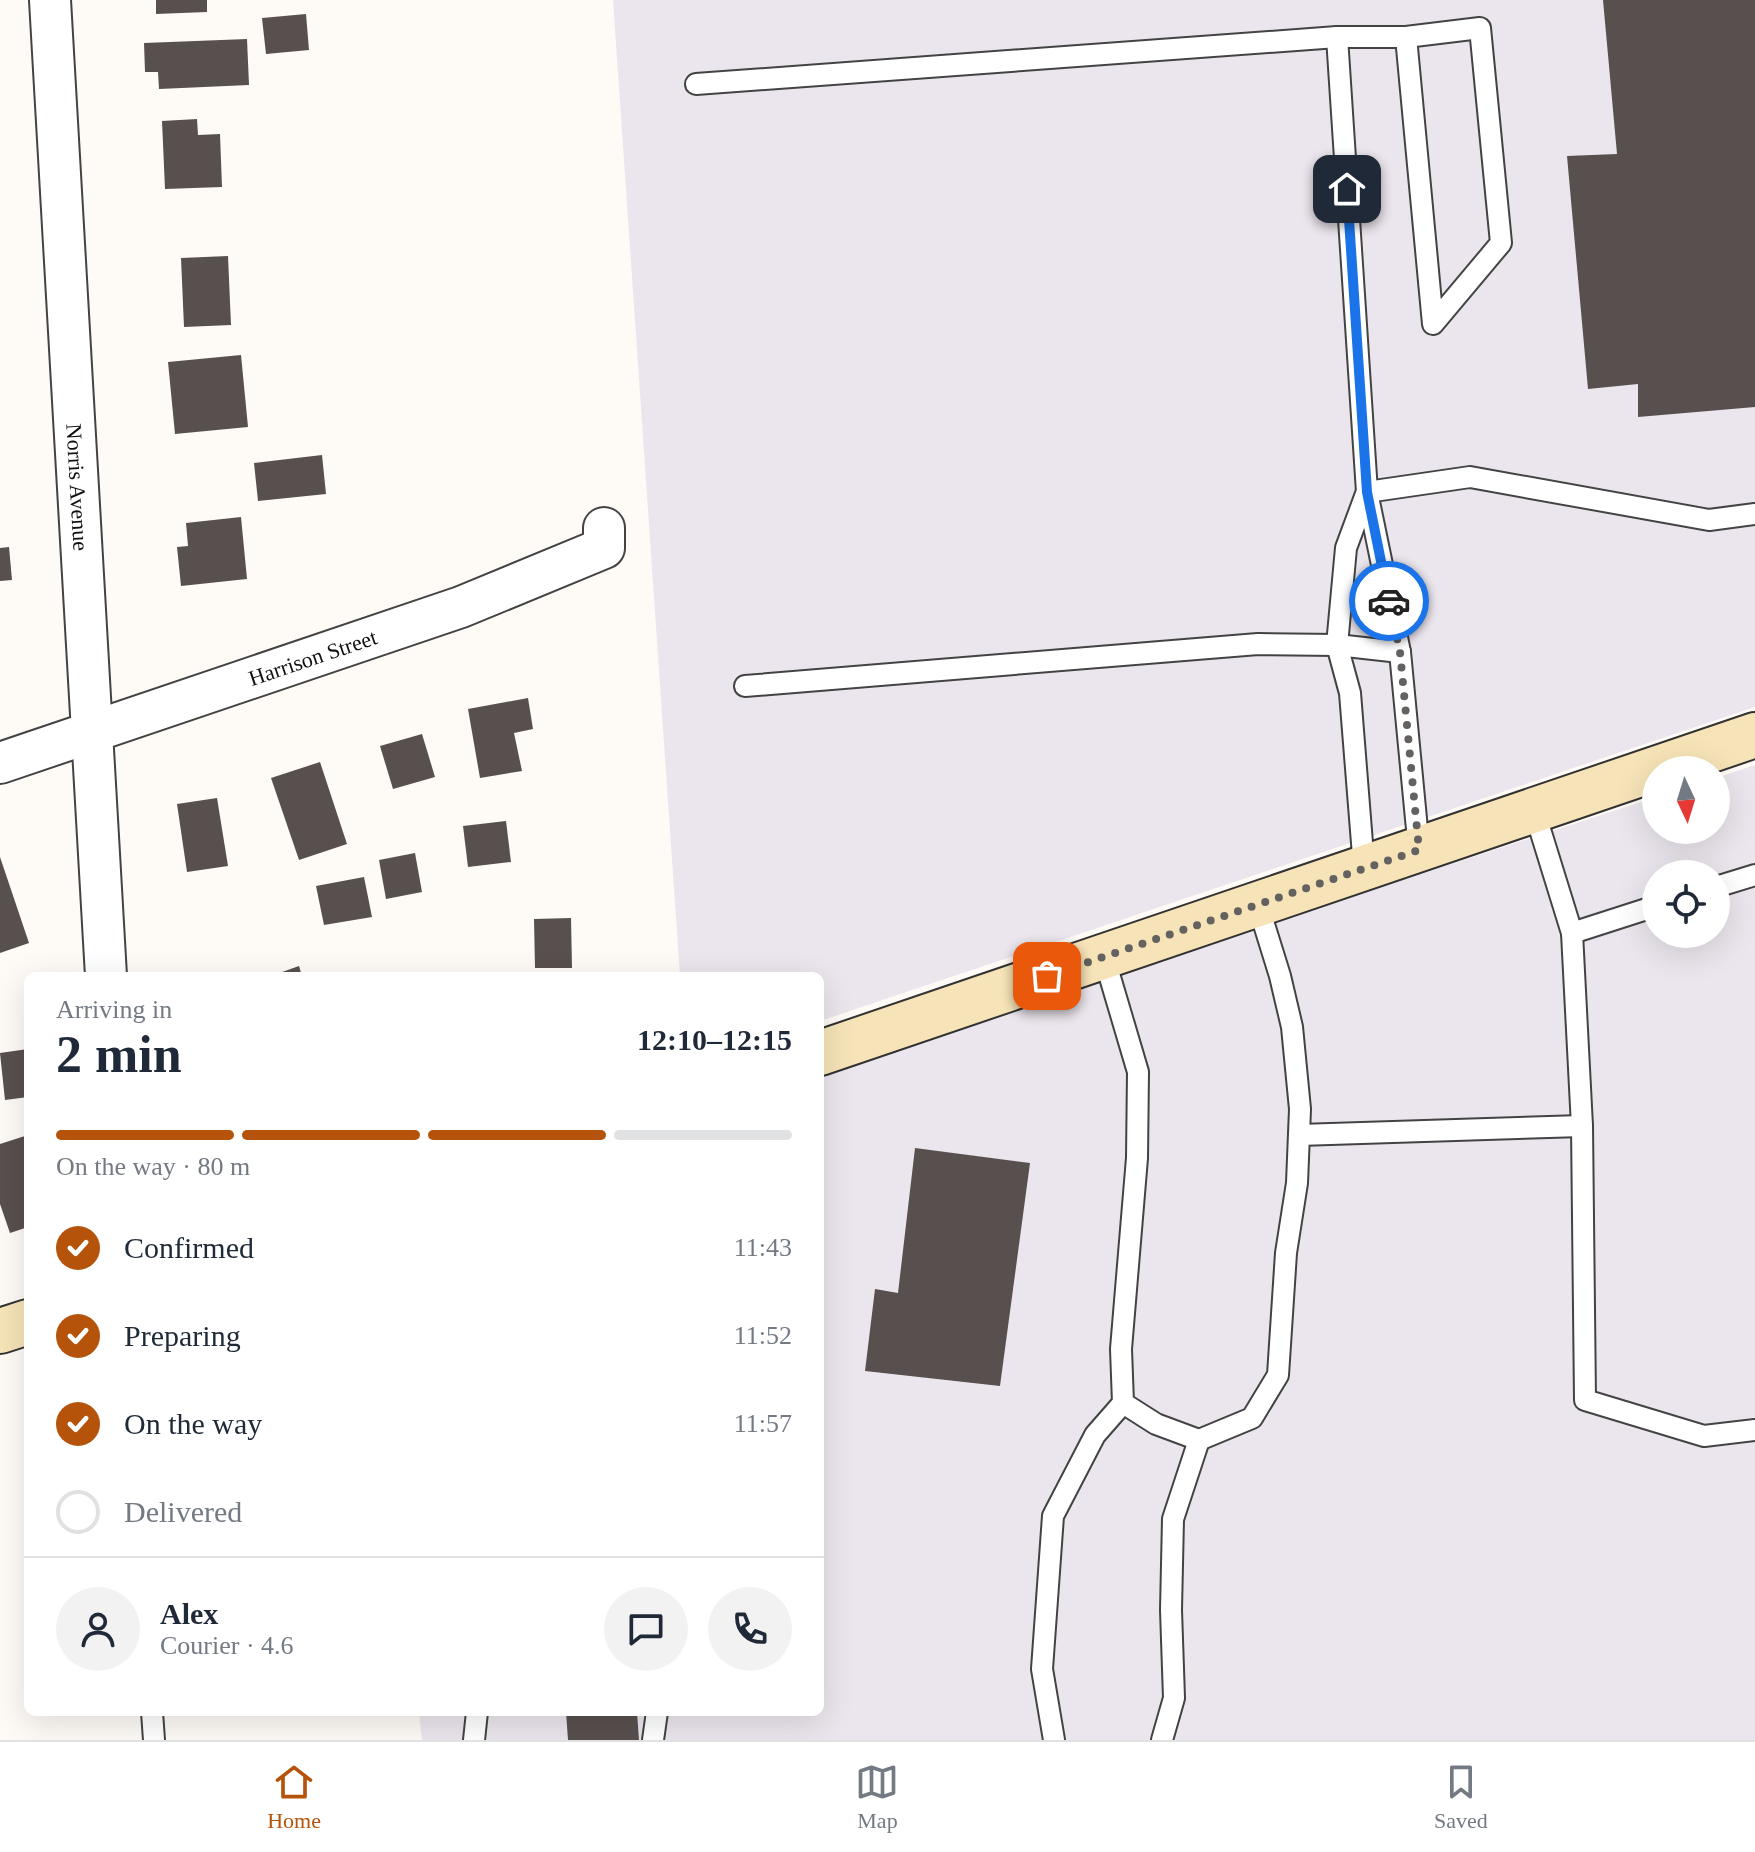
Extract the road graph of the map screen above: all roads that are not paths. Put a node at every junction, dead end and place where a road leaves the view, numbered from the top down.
1 (50, 0) edge
2 (1337, 37) junction
3 (1406, 37) junction
4 (696, 84) dead end
5 (1367, 492) junction
6 (1755, 514) edge
7 (604, 528) dead end
8 (1337, 645) junction
9 (1400, 652) junction
10 (745, 686) dead end
11 (92, 732) junction
12 (1755, 735) edge
13 (0, 763) edge
14 (1534, 810) junction
15 (1419, 850) junction
16 (1364, 868) junction
17 (1755, 875) edge
18 (1730, 883) edge
19 (1258, 905) junction
20 (1642, 910) edge
21 (1572, 933) junction
22 (1104, 957) junction
23 (106, 972) edge
24 (824, 1052) edge
25 (1582, 1126) junction
26 (1299, 1135) junction
27 (24, 1323) edge
28 (0, 1331) edge
29 (1123, 1403) junction
30 (1755, 1430) edge
31 (1199, 1440) junction
32 (152, 1716) edge
33 (477, 1716) edge
34 (656, 1716) edge
35 (154, 1740) edge
36 (474, 1740) edge
37 (653, 1740) edge
38 (1054, 1740) edge
39 (1162, 1740) edge

1 - 11 street, Norris Avenue
2 - 3 lane
2 - 4 lane
2 - 5 lane
3 - 3 lane
5 - 6 lane
5 - 8 lane
5 - 9 lane
7 - 11 street, Harrison Street
8 - 9 lane
8 - 10 lane
8 - 16 lane
9 - 15 lane
11 - 13 street, Harrison Street
11 - 23 street, Norris Avenue
12 - 14 main road
14 - 15 main road
14 - 21 lane
15 - 16 main road
16 - 19 main road
17 - 18 lane
19 - 22 main road
19 - 26 lane
20 - 21 lane
21 - 25 lane
22 - 24 main road
22 - 29 lane
25 - 26 lane
25 - 30 lane
26 - 31 lane
27 - 28 main road
29 - 31 lane
29 - 38 lane
31 - 39 lane
32 - 35 lane
33 - 36 lane
34 - 37 lane

